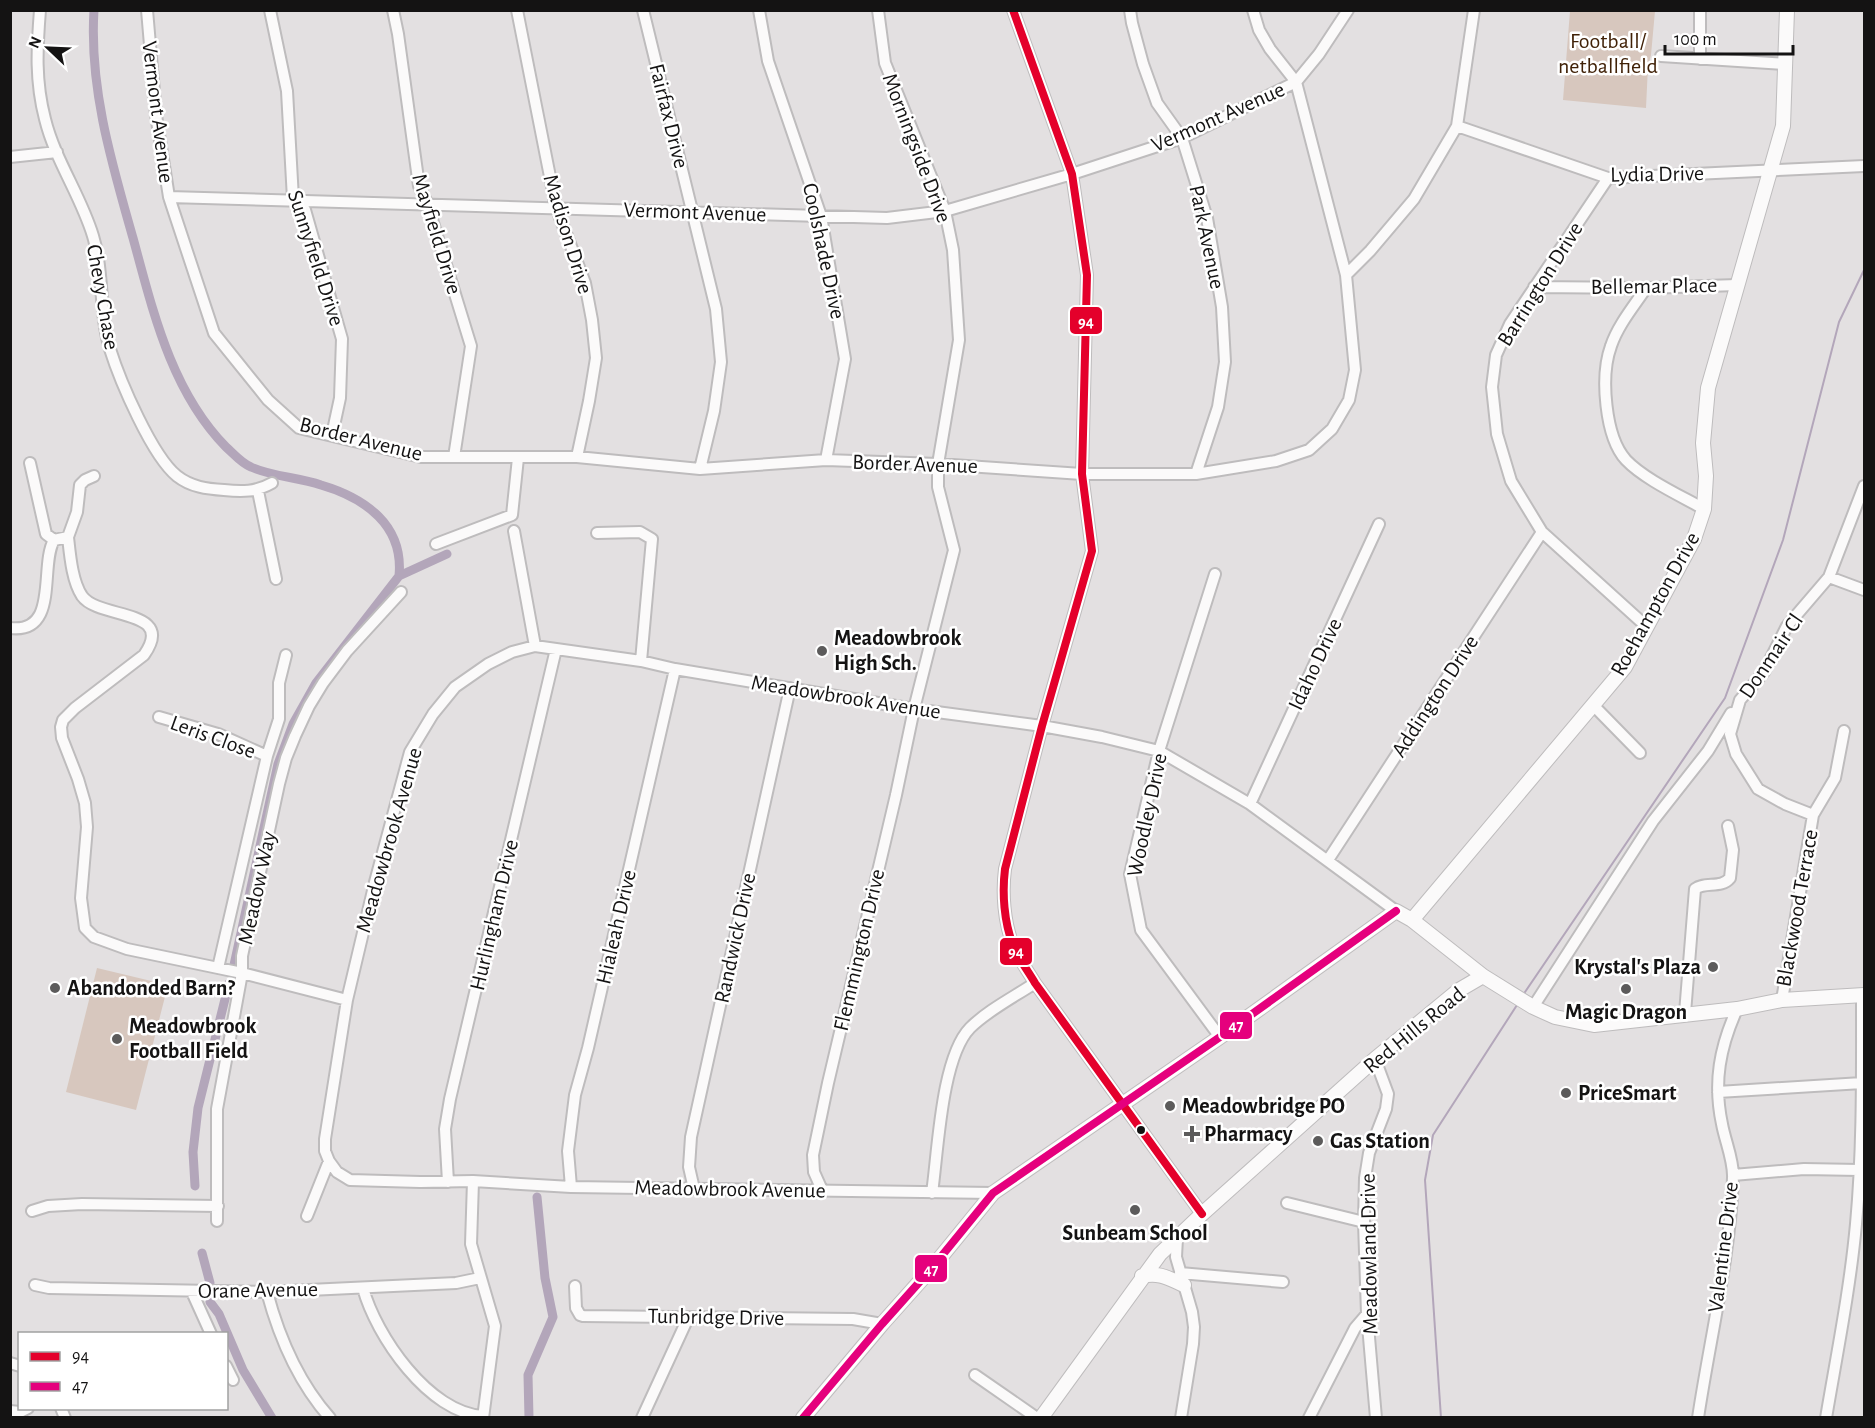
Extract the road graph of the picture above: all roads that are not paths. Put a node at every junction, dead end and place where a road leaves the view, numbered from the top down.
1 (40, 10) edge
2 (147, 10) edge
3 (270, 10) edge
4 (393, 10) edge
5 (517, 10) edge
6 (643, 10) edge
7 (759, 10) edge
8 (878, 10) edge
9 (1013, 10) edge
10 (1130, 10) edge
11 (1253, 10) edge
12 (1348, 10) edge
13 (1474, 10) edge
14 (1700, 10) edge
15 (1787, 10) edge
16 (1661, 56) dead end
17 (1700, 59) junction
18 (1786, 64) junction
19 (1296, 82) junction
20 (1457, 126) junction
21 (1182, 138) junction
22 (57, 152) junction
23 (10, 158) edge
24 (1864, 166) edge
25 (1770, 171) junction
26 (1072, 174) junction
27 (1608, 178) junction
28 (169, 197) junction
29 (293, 199) junction
30 (427, 203) junction
31 (556, 207) junction
32 (945, 211) junction
33 (692, 212) junction
34 (821, 216) junction
35 (1346, 274) junction
36 (1737, 285) junction
37 (1534, 287) junction
38 (1646, 288) junction
39 (332, 435) junction
40 (454, 457) junction
41 (518, 458) junction
42 (577, 458) junction
43 (826, 460) junction
44 (30, 463) dead end
45 (938, 464) junction
46 (700, 469) junction
47 (1082, 474) junction
48 (1196, 474) junction
49 (94, 476) dead end
50 (272, 483) dead end
51 (1864, 486) edge
52 (258, 490) junction
53 (1704, 509) junction
54 (1379, 524) dead end
55 (514, 531) dead end
56 (1542, 532) junction
57 (597, 533) dead end
58 (68, 537) junction
59 (54, 540) junction
60 (436, 544) dead end
61 (1215, 574) dead end
62 (1829, 577) junction
63 (276, 579) dead end
64 (1864, 590) edge
65 (401, 592) dead end
66 (1647, 627) junction
67 (10, 628) edge
68 (535, 646) junction
69 (556, 649) junction
70 (286, 655) dead end
71 (641, 661) junction
72 (675, 669) junction
73 (790, 688) junction
74 (1740, 700) junction
75 (1594, 706) junction
76 (914, 709) junction
77 (159, 717) dead end
78 (1042, 726) junction
79 (1844, 731) dead end
80 (1159, 751) junction
81 (1640, 753) dead end
82 (267, 756) junction
83 (1250, 804) junction
84 (1813, 815) junction
85 (1728, 826) dead end
86 (1328, 860) junction
87 (1396, 911) junction
88 (1412, 920) junction
89 (219, 968) junction
90 (242, 973) junction
91 (1483, 976) junction
92 (1035, 983) junction
93 (1863, 995) edge
94 (347, 1000) junction
95 (1782, 1000) junction
96 (1532, 1006) junction
97 (1737, 1009) junction
98 (1684, 1013) junction
99 (1220, 1037) junction
100 (1375, 1059) junction
101 (1862, 1083) junction
102 (1718, 1092) junction
103 (1122, 1105) junction
104 (329, 1161) junction
105 (1859, 1170) junction
106 (1733, 1175) junction
107 (473, 1181) junction
108 (448, 1182) junction
109 (571, 1187) junction
110 (694, 1189) junction
111 (822, 1190) junction
112 (932, 1193) junction
113 (993, 1193) junction
114 (1287, 1203) dead end
115 (218, 1206) junction
116 (32, 1211) dead end
117 (1202, 1214) junction
118 (307, 1216) dead end
119 (217, 1221) dead end
120 (1364, 1222) junction
121 (1177, 1238) junction
122 (1142, 1276) junction
123 (480, 1278) junction
124 (1182, 1279) junction
125 (1283, 1282) dead end
126 (35, 1285) dead end
127 (575, 1286) dead end
128 (363, 1288) junction
129 (192, 1292) junction
130 (267, 1292) junction
131 (1367, 1314) junction
132 (688, 1318) junction
133 (882, 1324) junction
134 (210, 1332) edge
135 (228, 1370) edge
136 (975, 1375) dead end
137 (233, 1380) dead end
138 (483, 1417) edge
139 (330, 1418) edge
140 (642, 1418) edge
141 (803, 1418) edge
142 (1039, 1418) edge
143 (1181, 1418) edge
144 (1309, 1418) edge
145 (1376, 1418) edge
146 (1698, 1418) edge
147 (1826, 1418) edge

1 - 22 street, Chevy Chase
2 - 28 street, Vermont Avenue
3 - 29 street, Sunnyfield Drive
4 - 30 street, Mayfield Drive
5 - 31 street, Madison Drive
6 - 33 street, Fairfax Drive
7 - 34 street, Coolshade Drive
8 - 32 street, Morningside Drive
9 - 26 street
10 - 21 street, Park Avenue
11 - 19 street
12 - 19 street, Vermont Avenue
13 - 20 street
14 - 17 street
15 - 18 street, Roehampton Drive
16 - 17 street
17 - 18 street
18 - 25 street, Roehampton Drive
19 - 21 street, Vermont Avenue
19 - 35 street, Border Avenue
20 - 27 street, Lydia Drive
20 - 35 street
21 - 26 street, Vermont Avenue
21 - 48 street, Park Avenue
22 - 23 street
22 - 52 street, Chevy Chase
24 - 25 street, Lydia Drive
25 - 27 street, Lydia Drive
25 - 36 street, Roehampton Drive
26 - 32 street, Vermont Avenue
26 - 47 street
27 - 37 street, Barrington Drive
28 - 29 street, Vermont Avenue
28 - 39 street, Border Avenue
29 - 30 street, Vermont Avenue
29 - 39 street, Sunnyfield Drive
30 - 31 street, Vermont Avenue
30 - 40 street, Mayfield Drive
31 - 33 street, Vermont Avenue
31 - 42 street, Madison Drive
32 - 34 street, Vermont Avenue
32 - 45 street, Morningside Drive
33 - 34 street, Vermont Avenue
33 - 46 street, Fairfax Drive
34 - 43 street, Coolshade Drive
35 - 48 street, Border Avenue
36 - 38 street, Bellemar Place
36 - 53 street, Roehampton Drive
37 - 38 street, Bellemar Place
37 - 56 street, Barrington Drive
38 - 53 street
39 - 40 street, Border Avenue
40 - 41 street, Border Avenue
41 - 42 street, Border Avenue
41 - 60 street
42 - 46 street, Border Avenue
43 - 45 street, Border Avenue
43 - 46 street, Border Avenue
44 - 59 street
45 - 47 street, Border Avenue
45 - 76 street, Morningside Drive
47 - 48 street, Border Avenue
47 - 78 street
49 - 58 street
50 - 52 street, Chevy Chase
51 - 62 street, Donmair Cl
52 - 63 street
53 - 66 street, Roehampton Drive
54 - 83 street, Idaho Drive
55 - 68 street
56 - 66 street, Barrington Drive
56 - 86 street, Addington Drive
57 - 71 street
58 - 59 street
58 - 89 street
59 - 67 street
61 - 80 street, Woodley Drive
62 - 64 street
62 - 74 street, Donmair Cl
65 - 90 street, Meadow Way
66 - 75 street, Roehampton Drive
68 - 69 street, Meadowbrook Avenue
68 - 94 street, Meadowbrook Avenue
69 - 71 street, Meadowbrook Avenue
69 - 108 street, Hurlingham Drive
70 - 82 street
71 - 72 street, Meadowbrook Avenue
72 - 73 street, Meadowbrook Avenue
72 - 109 street, Hialeah Drive
73 - 76 street, Meadowbrook Avenue
73 - 110 street, Randwick Drive
74 - 84 street, Donmair Cl
74 - 96 street
75 - 81 street
75 - 88 street, Roehampton Drive
76 - 78 street, Meadowbrook Avenue
76 - 111 street, Flemmington Drive
77 - 82 street, Leris Close
78 - 80 street, Meadowbrook Avenue
78 - 92 street
79 - 84 street
80 - 83 street, Meadowbrook Avenue
80 - 99 street, Woodley Drive
82 - 89 street
83 - 86 street, Meadowbrook Avenue
84 - 95 street, Blackwood Terrace
85 - 98 street
86 - 87 street, Meadowbrook Avenue
87 - 88 street, Meadowbrook Avenue
87 - 99 street
88 - 91 street, Meadowbrook Avenue
89 - 90 street
90 - 94 street
90 - 115 street, Meadow Way
91 - 96 street, Red Hills Road
91 - 100 street, Red Hills Road
92 - 103 street
92 - 112 street
93 - 95 street, Red Hills Road
93 - 101 street
94 - 104 street, Meadowbrook Avenue
95 - 97 street, Red Hills Road
96 - 98 street, Red Hills Road
97 - 98 street, Red Hills Road
97 - 102 street, Valentine Drive
99 - 103 street
100 - 117 street, Red Hills Road
100 - 120 street, Meadowland Drive
101 - 102 street
101 - 105 street
102 - 106 street, Valentine Drive
103 - 113 street
103 - 117 street
104 - 108 street, Meadowbrook Avenue
104 - 118 street
105 - 106 street
105 - 147 street
106 - 146 street, Valentine Drive
107 - 108 street, Meadowbrook Avenue
107 - 109 street, Meadowbrook Avenue
107 - 123 street
109 - 110 street, Meadowbrook Avenue
110 - 111 street, Meadowbrook Avenue
111 - 112 street, Meadowbrook Avenue
112 - 113 street, Meadowbrook Avenue
113 - 133 street
114 - 120 street
115 - 116 street
115 - 119 street, Meadow Way
117 - 121 street, Red Hills Road
120 - 131 street, Meadowland Drive
121 - 122 street, Red Hills Road
121 - 124 street
122 - 124 street
122 - 142 street, Red Hills Road
123 - 128 street, Orane Avenue
123 - 138 street
124 - 125 street
124 - 143 street
126 - 129 street, Orane Avenue
127 - 132 street, Tunbridge Drive
128 - 130 street, Orane Avenue
128 - 138 street
129 - 130 street, Orane Avenue
129 - 134 street
130 - 139 street
131 - 144 street
131 - 145 street, Meadowland Drive
132 - 133 street, Tunbridge Drive
132 - 140 street
133 - 141 street
135 - 137 street
136 - 142 street

